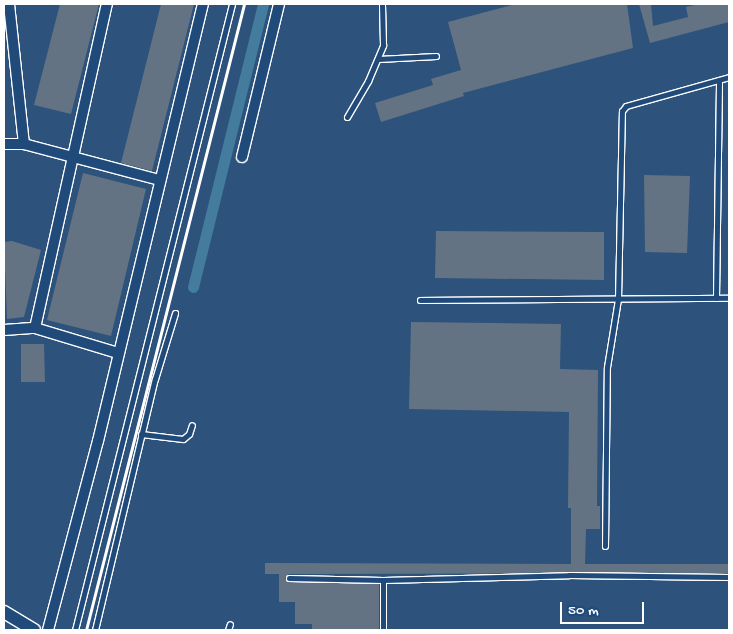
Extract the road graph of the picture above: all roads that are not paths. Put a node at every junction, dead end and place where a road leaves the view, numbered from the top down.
1 (9, 4) edge
2 (107, 4) edge
3 (203, 4) edge
4 (232, 4) edge
5 (279, 4) edge
6 (382, 4) edge
7 (436, 56) dead end
8 (378, 59) junction
9 (729, 77) edge
10 (719, 80) junction
11 (347, 117) dead end
12 (4, 144) edge
13 (24, 144) junction
14 (242, 157) dead end
15 (74, 160) junction
16 (159, 180) junction
17 (716, 298) junction
18 (729, 298) edge
19 (618, 299) junction
20 (420, 300) dead end
21 (175, 313) dead end
22 (35, 328) junction
23 (4, 330) edge
24 (118, 353) junction
25 (192, 425) dead end
26 (141, 434) junction
27 (605, 546) dead end
28 (729, 577) edge
29 (289, 578) dead end
30 (383, 580) junction
31 (4, 614) edge
32 (230, 624) dead end
33 (34, 630) edge
34 (48, 630) edge
35 (75, 630) edge
36 (95, 630) edge
37 (228, 630) edge
38 (383, 630) edge

1 - 13 street
2 - 15 street
3 - 16 street
4 - 35 lane
5 - 14 street
6 - 8 lane
7 - 8 lane
8 - 11 lane
9 - 10 lane
10 - 17 lane
10 - 19 lane
12 - 13 street
13 - 15 street
15 - 16 street
15 - 22 street
16 - 24 street
17 - 18 lane
17 - 19 lane
19 - 20 lane
19 - 27 lane
21 - 26 lane
22 - 23 street
22 - 24 street
24 - 34 street
25 - 26 lane
26 - 36 lane
28 - 30 lane
29 - 30 lane
30 - 38 lane
31 - 33 street
32 - 37 lane

